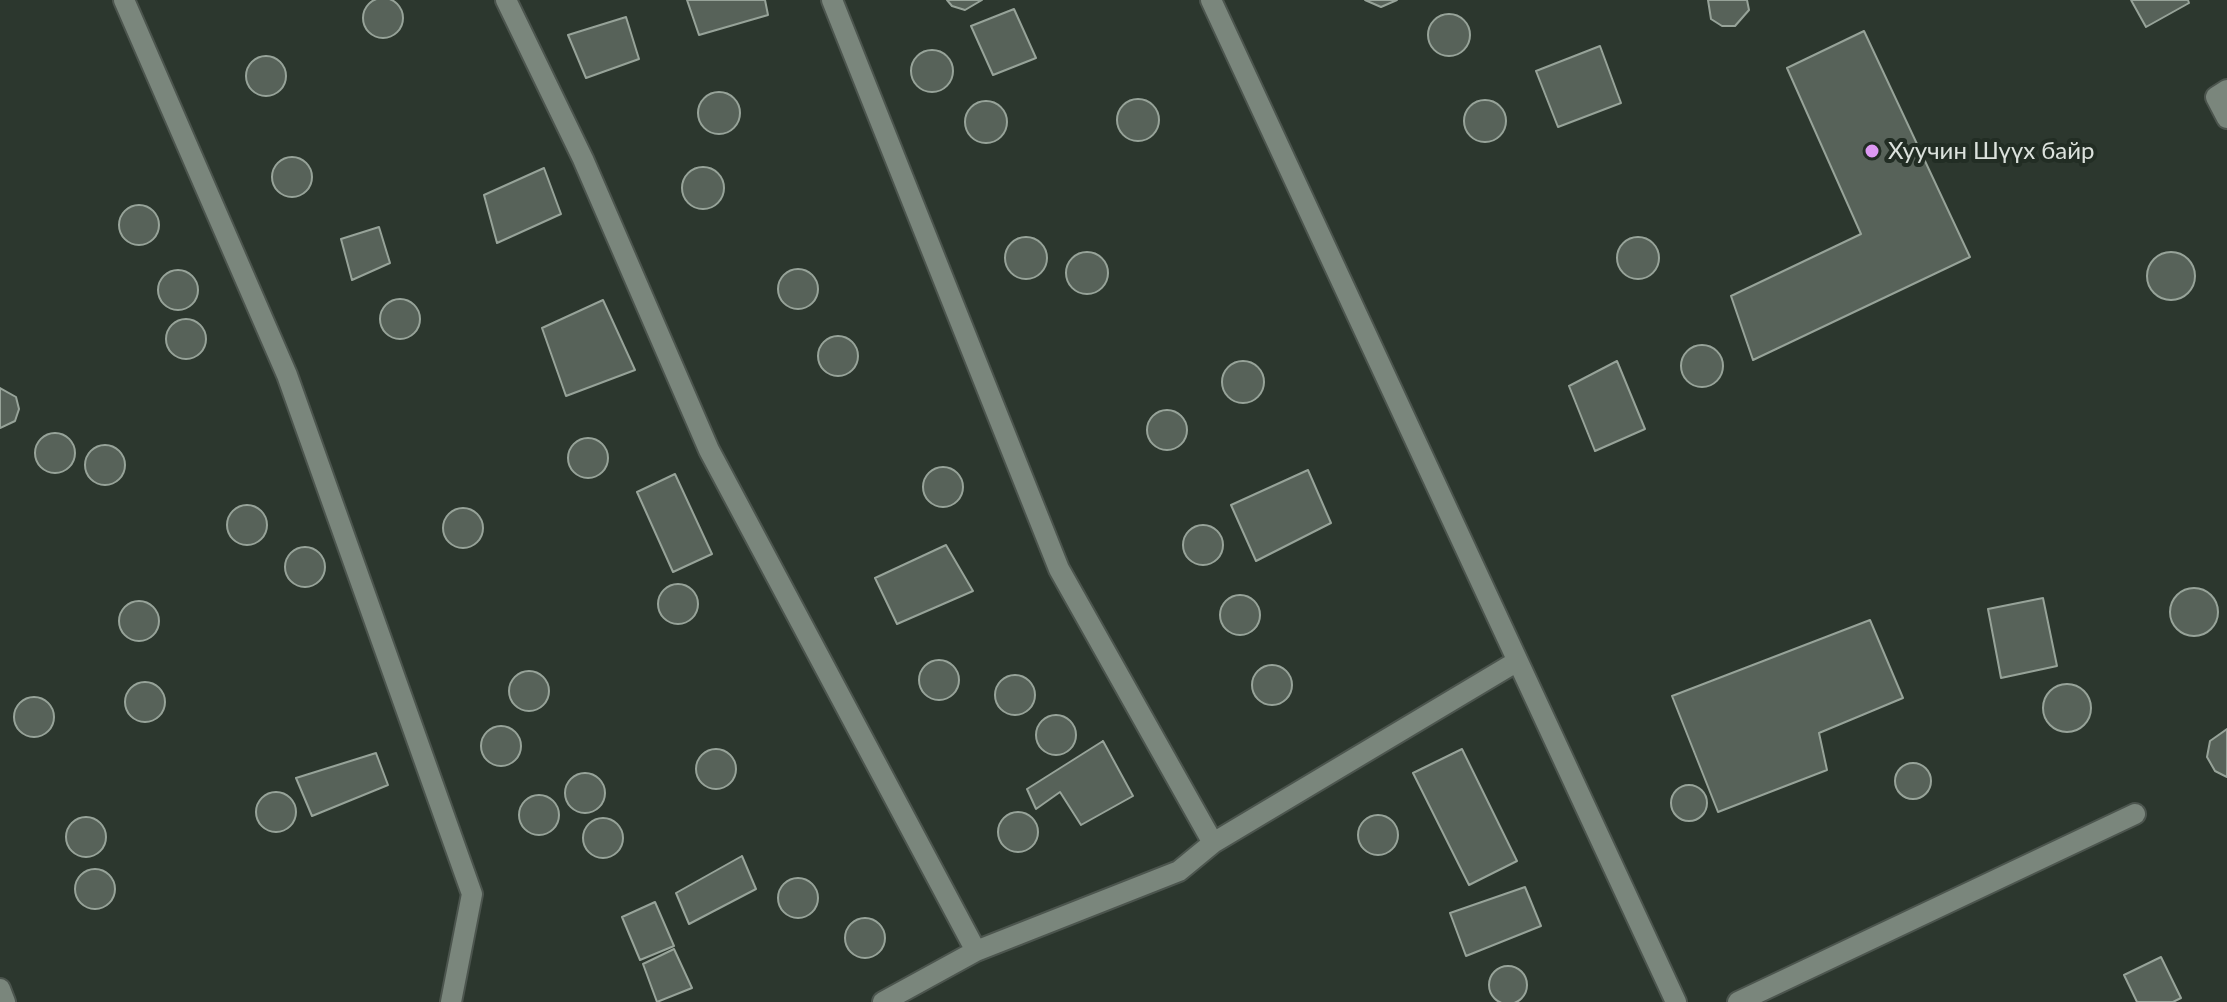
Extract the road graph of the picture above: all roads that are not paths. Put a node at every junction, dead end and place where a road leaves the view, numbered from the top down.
1 (124, 0) edge
2 (506, 0) edge
3 (832, 0) edge
4 (1211, 0) edge
5 (2227, 90) edge
6 (2227, 118) edge
7 (1516, 662) junction
8 (2135, 814) dead end
9 (1213, 843) junction
10 (976, 951) junction
11 (0, 989) edge
12 (5, 1002) edge
13 (451, 1002) edge
14 (883, 1002) edge
15 (1676, 1002) edge
16 (1738, 1002) edge

1 - 13 street
2 - 10 street
3 - 9 street
4 - 7 street
5 - 6 street
7 - 9 street
7 - 15 street
8 - 16 street
9 - 10 street
10 - 14 street
11 - 12 street

